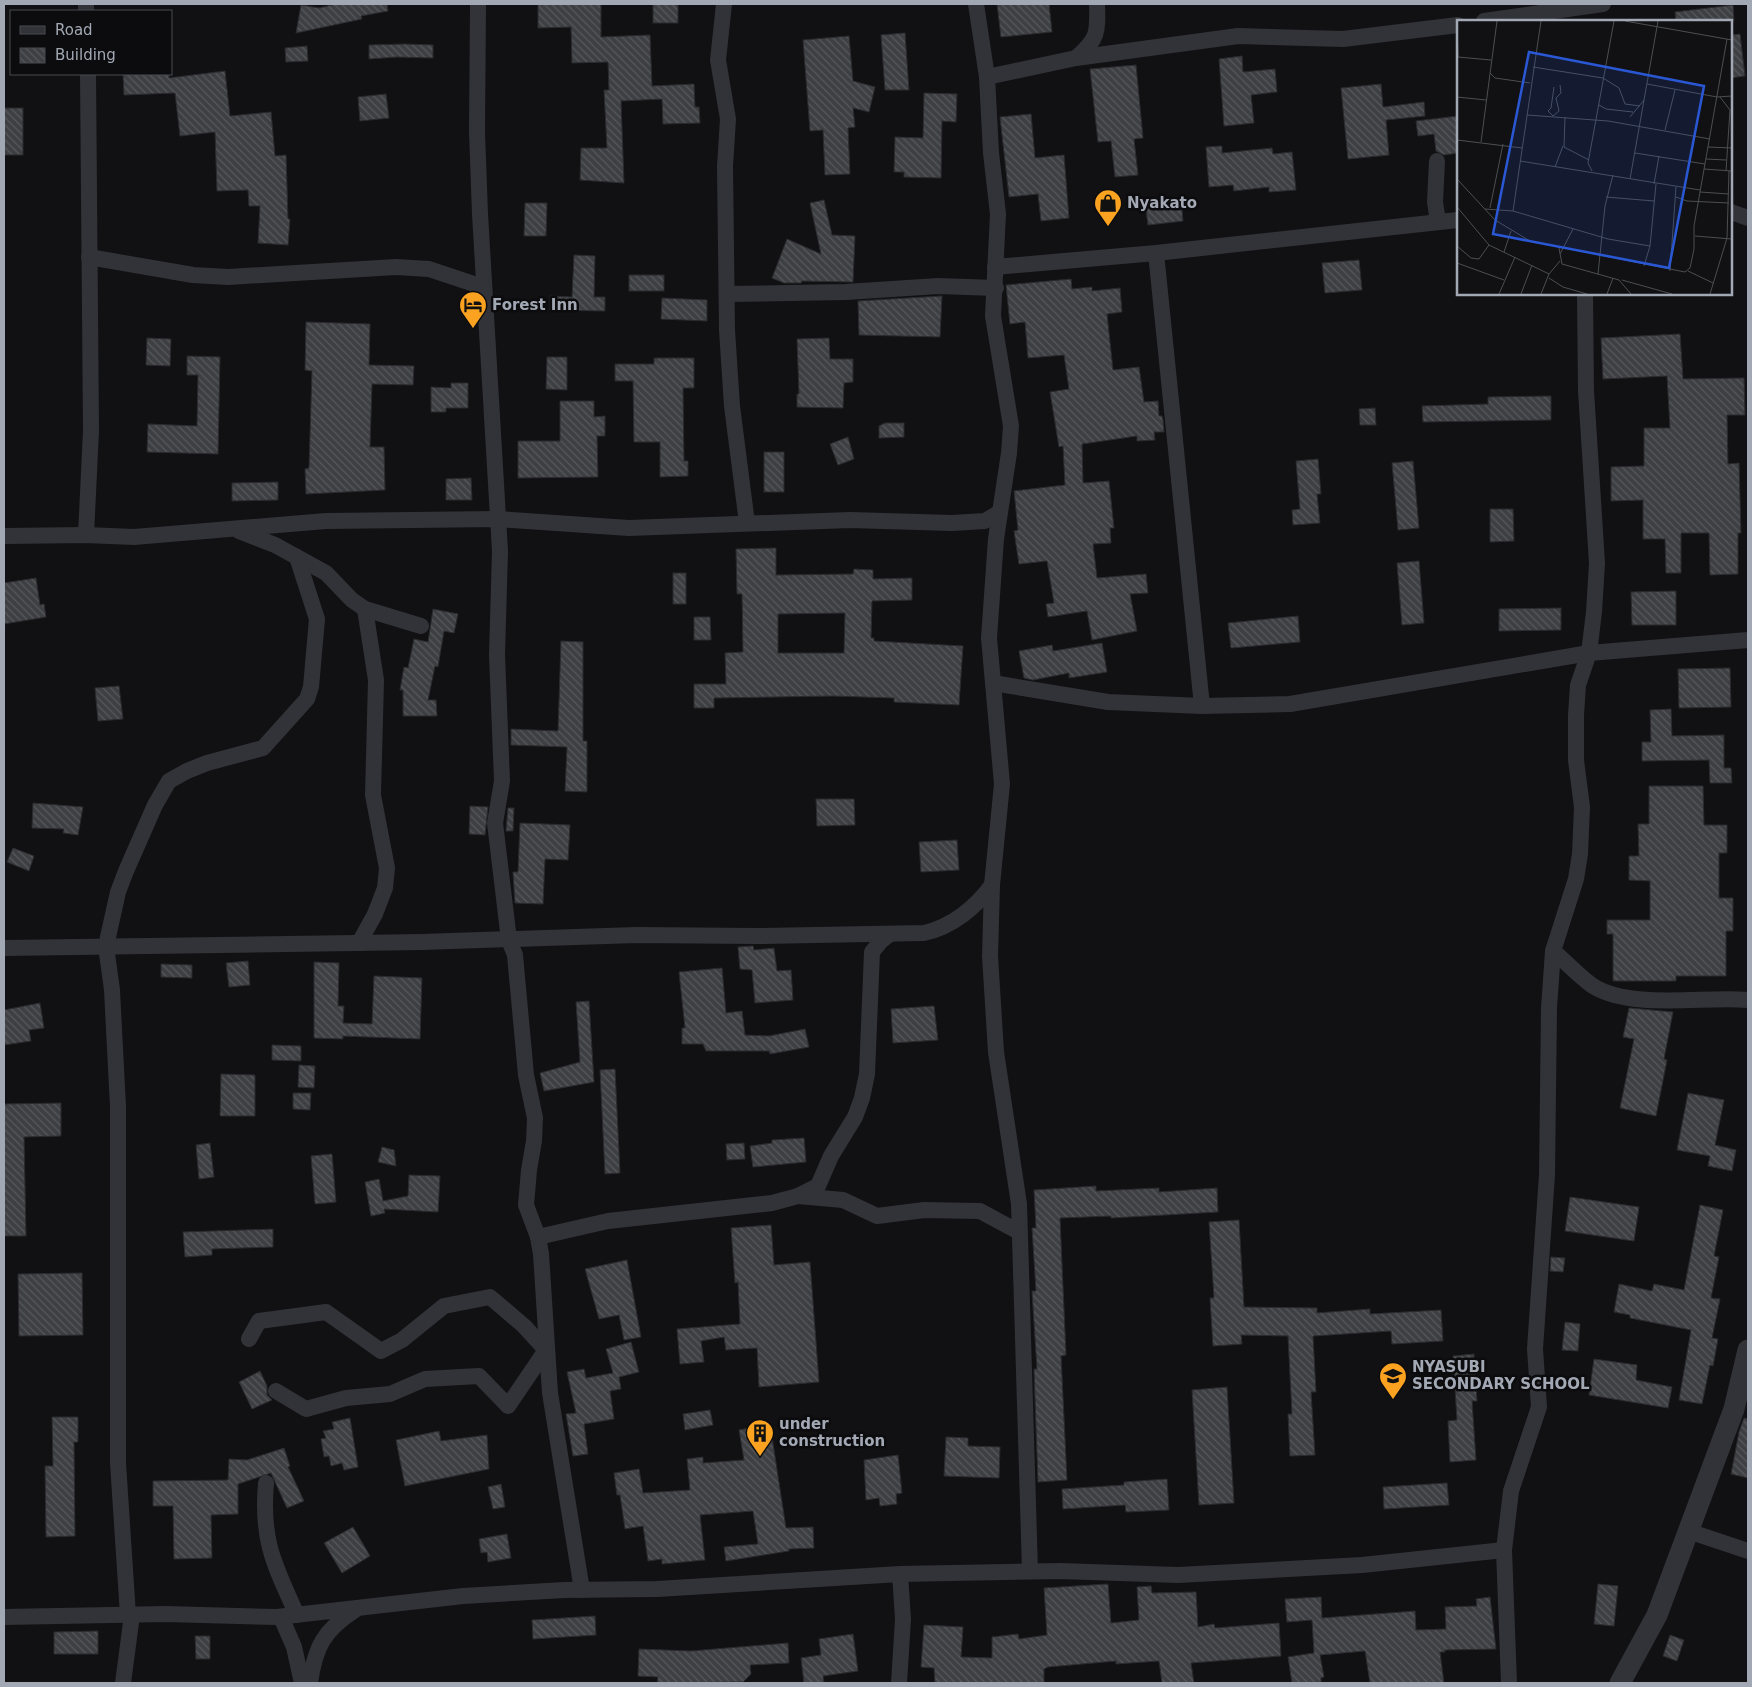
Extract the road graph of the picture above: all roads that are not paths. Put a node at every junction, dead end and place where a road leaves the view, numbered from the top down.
1 (478, 4) edge
2 (724, 4) edge
3 (976, 4) edge
4 (1097, 4) edge
5 (1603, 4) edge
6 (1491, 20) edge
7 (1457, 25) edge
8 (1076, 58) junction
9 (88, 75) edge
10 (987, 77) junction
11 (1437, 161) dead end
12 (1732, 212) edge
13 (1748, 218) edge
14 (1457, 220) edge
15 (1438, 222) junction
16 (1156, 253) junction
17 (89, 257) junction
18 (996, 267) junction
19 (483, 287) junction
20 (996, 288) junction
21 (727, 294) junction
22 (1585, 295) edge
23 (1000, 512) junction
24 (497, 519) junction
25 (747, 523) junction
26 (232, 528) junction
27 (86, 535) junction
28 (4, 536) edge
29 (297, 558) junction
30 (365, 609) junction
31 (421, 626) dead end
32 (1748, 640) edge
33 (1589, 654) junction
34 (993, 683) junction
35 (1202, 706) junction
36 (992, 885) junction
37 (890, 934) junction
38 (509, 940) junction
39 (359, 942) junction
40 (106, 946) junction
41 (4, 948) edge
42 (1553, 952) junction
43 (1748, 1000) edge
44 (798, 1196) junction
45 (1019, 1232) junction
46 (538, 1237) junction
47 (249, 1339) dead end
48 (546, 1350) junction
49 (1748, 1350) edge
50 (276, 1391) dead end
51 (266, 1483) dead end
52 (1688, 1531) junction
53 (1504, 1550) junction
54 (1748, 1551) edge
55 (1030, 1571) junction
56 (900, 1574) junction
57 (582, 1590) junction
58 (357, 1609) junction
59 (130, 1615) junction
60 (289, 1616) junction
61 (4, 1617) edge
62 (124, 1683) edge
63 (302, 1683) edge
64 (310, 1683) edge
65 (899, 1683) edge
66 (1509, 1683) edge
67 (1620, 1683) edge

1 - 19 street
2 - 21 street
3 - 10 street
4 - 8 street
5 - 6 street
7 - 8 street
8 - 10 street
9 - 17 street
10 - 18 street
11 - 15 street
12 - 13 street
14 - 15 street
15 - 16 street
16 - 18 street
16 - 35 street
17 - 19 street
17 - 27 street
18 - 20 street
19 - 24 street
20 - 21 street
20 - 23 street
21 - 25 street
22 - 33 street
23 - 25 street
23 - 34 street
24 - 25 street
24 - 26 street
24 - 38 street
26 - 27 street
26 - 29 street
27 - 28 street
29 - 30 street
29 - 40 street
30 - 31 street
30 - 39 street
32 - 33 street
33 - 35 street
33 - 42 street
34 - 35 street
34 - 36 street
36 - 37 street
36 - 45 street
37 - 38 street
37 - 44 street
38 - 39 street
38 - 46 street
39 - 40 street
40 - 41 street
40 - 59 street
42 - 43 street
42 - 53 street
44 - 45 street
44 - 46 street
45 - 55 street
46 - 48 street
47 - 48 street
48 - 50 street
48 - 57 street
49 - 52 street
51 - 60 street
52 - 54 street
52 - 67 street
53 - 55 street
53 - 66 street
55 - 56 street
56 - 57 street
56 - 65 street
57 - 58 street
58 - 60 street
58 - 64 street
59 - 60 street
59 - 61 street
59 - 62 street
60 - 63 street

